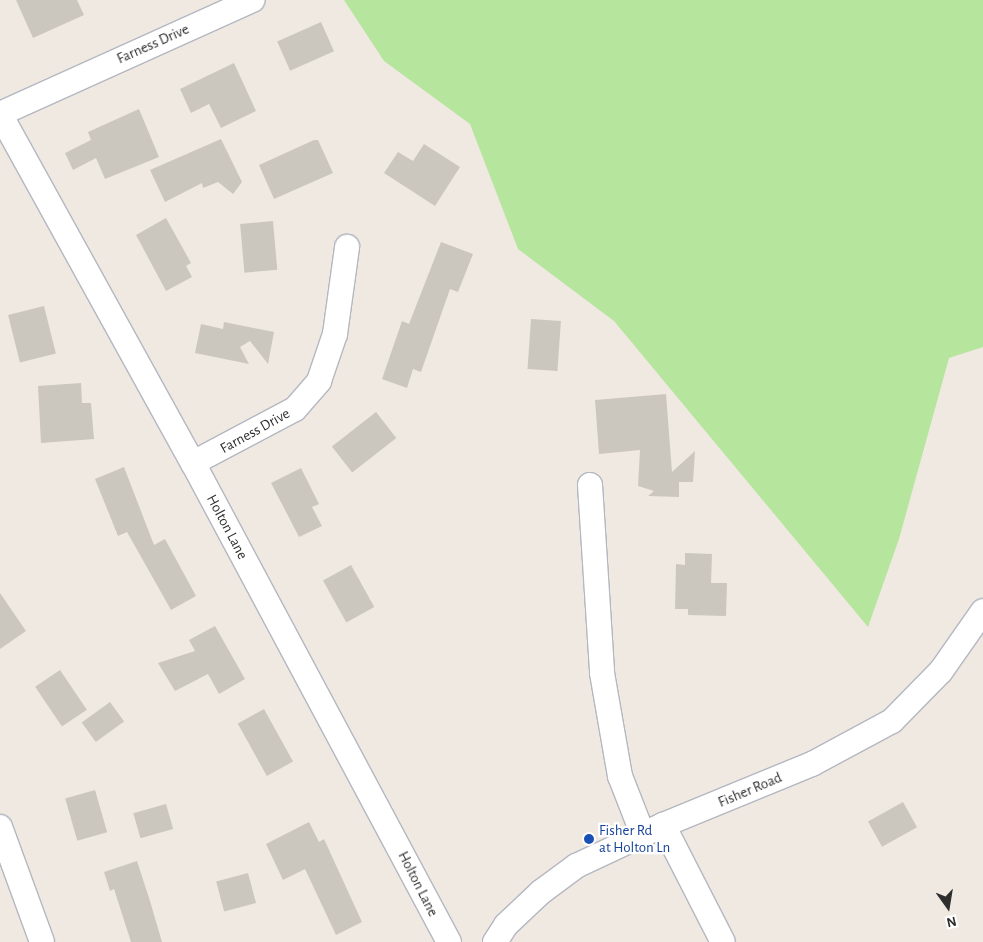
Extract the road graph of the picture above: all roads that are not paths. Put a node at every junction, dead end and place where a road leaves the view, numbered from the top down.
1 (252, 0) edge
2 (0, 114) edge
3 (347, 247) dead end
4 (194, 463) junction
5 (590, 485) dead end
6 (982, 617) edge
7 (0, 827) edge
8 (653, 830) junction
9 (42, 942) edge
10 (450, 942) edge
11 (494, 942) edge
12 (723, 942) edge

1 - 2 street, Farness Drive
2 - 4 street, Holton Lane
3 - 4 street, Farness Drive
4 - 10 street, Holton Lane
5 - 8 street
6 - 8 street, Fisher Road
7 - 9 street
8 - 11 street, Fisher Road
8 - 12 street

